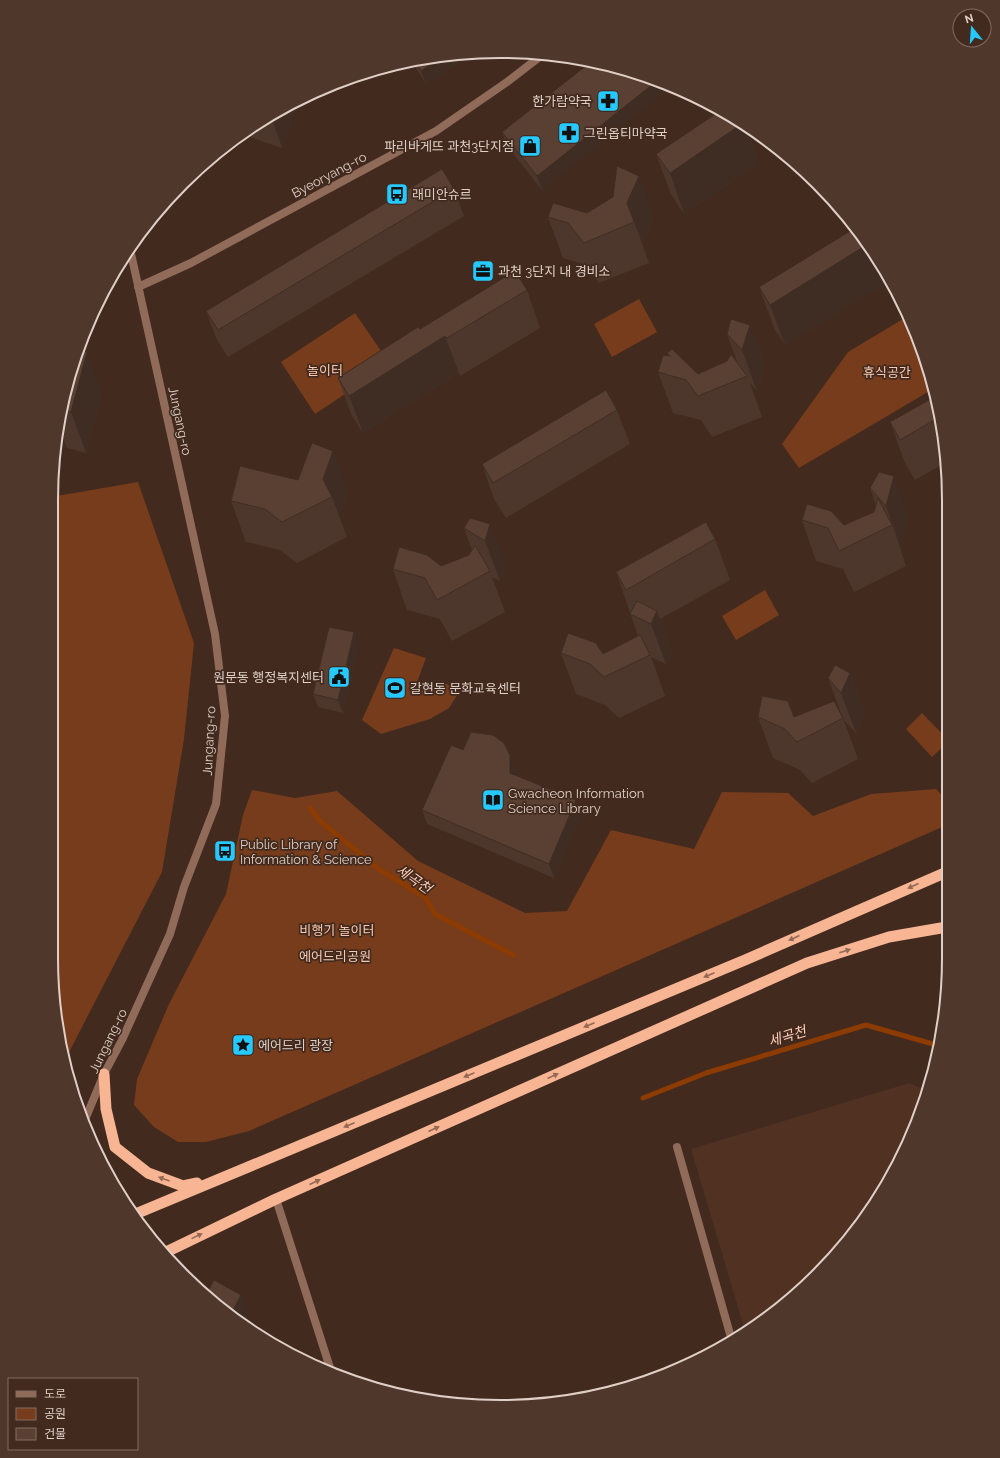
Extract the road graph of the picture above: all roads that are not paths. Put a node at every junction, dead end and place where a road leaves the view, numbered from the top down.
1 (536, 60) edge
2 (131, 255) edge
3 (138, 287) junction
4 (942, 874) edge
5 (942, 928) edge
6 (104, 1074) junction
7 (87, 1115) edge
8 (677, 1147) dead end
9 (216, 1180) junction
10 (276, 1199) junction
11 (138, 1213) edge
12 (169, 1250) edge
13 (730, 1335) edge
14 (329, 1365) edge

1 - 3 street, Byeoryang-ro
2 - 3 street, Jungang-ro
3 - 6 street, Jungang-ro
4 -> 9 highway
10 -> 5 highway
6 - 7 street, Jungang-ro
9 -> 6 highway
8 - 13 street
9 - 11 highway
12 -> 10 highway
10 - 14 street

